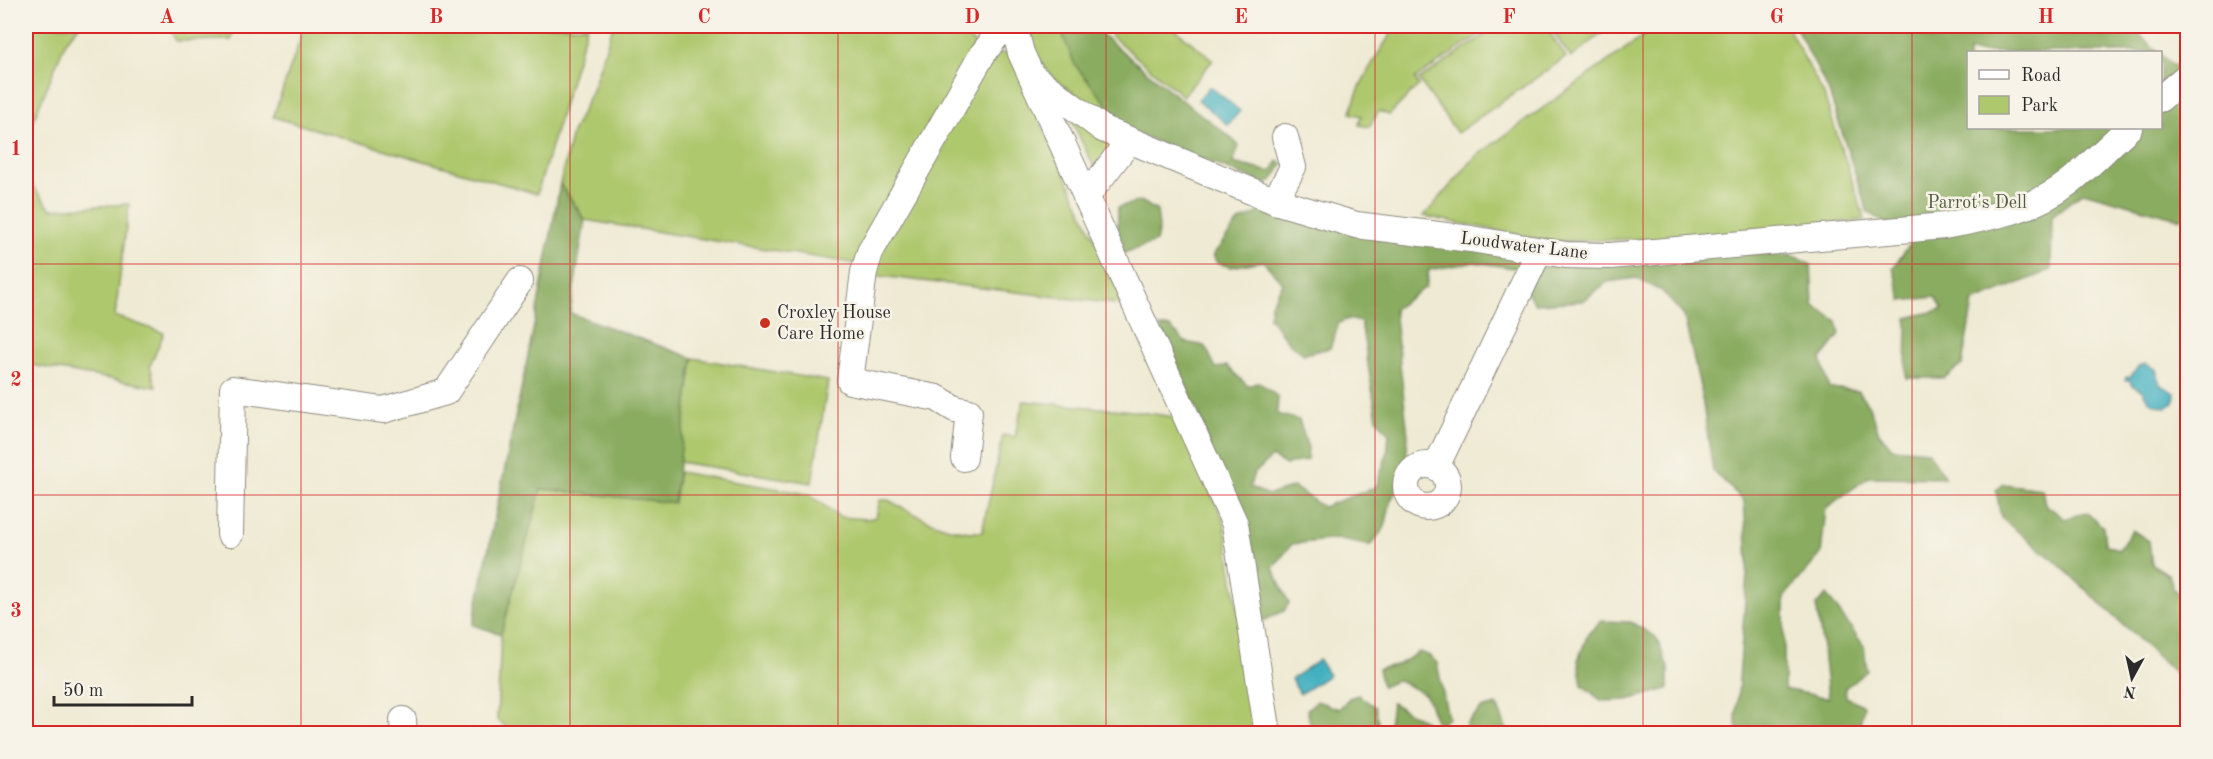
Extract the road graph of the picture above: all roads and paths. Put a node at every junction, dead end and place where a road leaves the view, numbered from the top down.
1 (999, 29) edge
2 (2187, 75) edge
3 (1032, 76) junction
4 (2162, 97) edge
5 (2128, 129) edge
6 (1285, 136) dead end
7 (1129, 141) junction
8 (1086, 197) junction
9 (1275, 201) junction
10 (1539, 251) junction
11 (520, 281) dead end
12 (964, 458) dead end
13 (1436, 467) dead end
14 (230, 534) dead end
15 (1268, 734) edge

1 - 3 street
1 - 12 street
2 - 4 street
3 - 7 street, Loudwater Lane
3 - 8 street
5 - 10 street, Loudwater Lane
6 - 9 street
7 - 8 street
7 - 9 street, Loudwater Lane
8 - 15 street
9 - 10 street, Loudwater Lane
10 - 13 street
11 - 14 street

